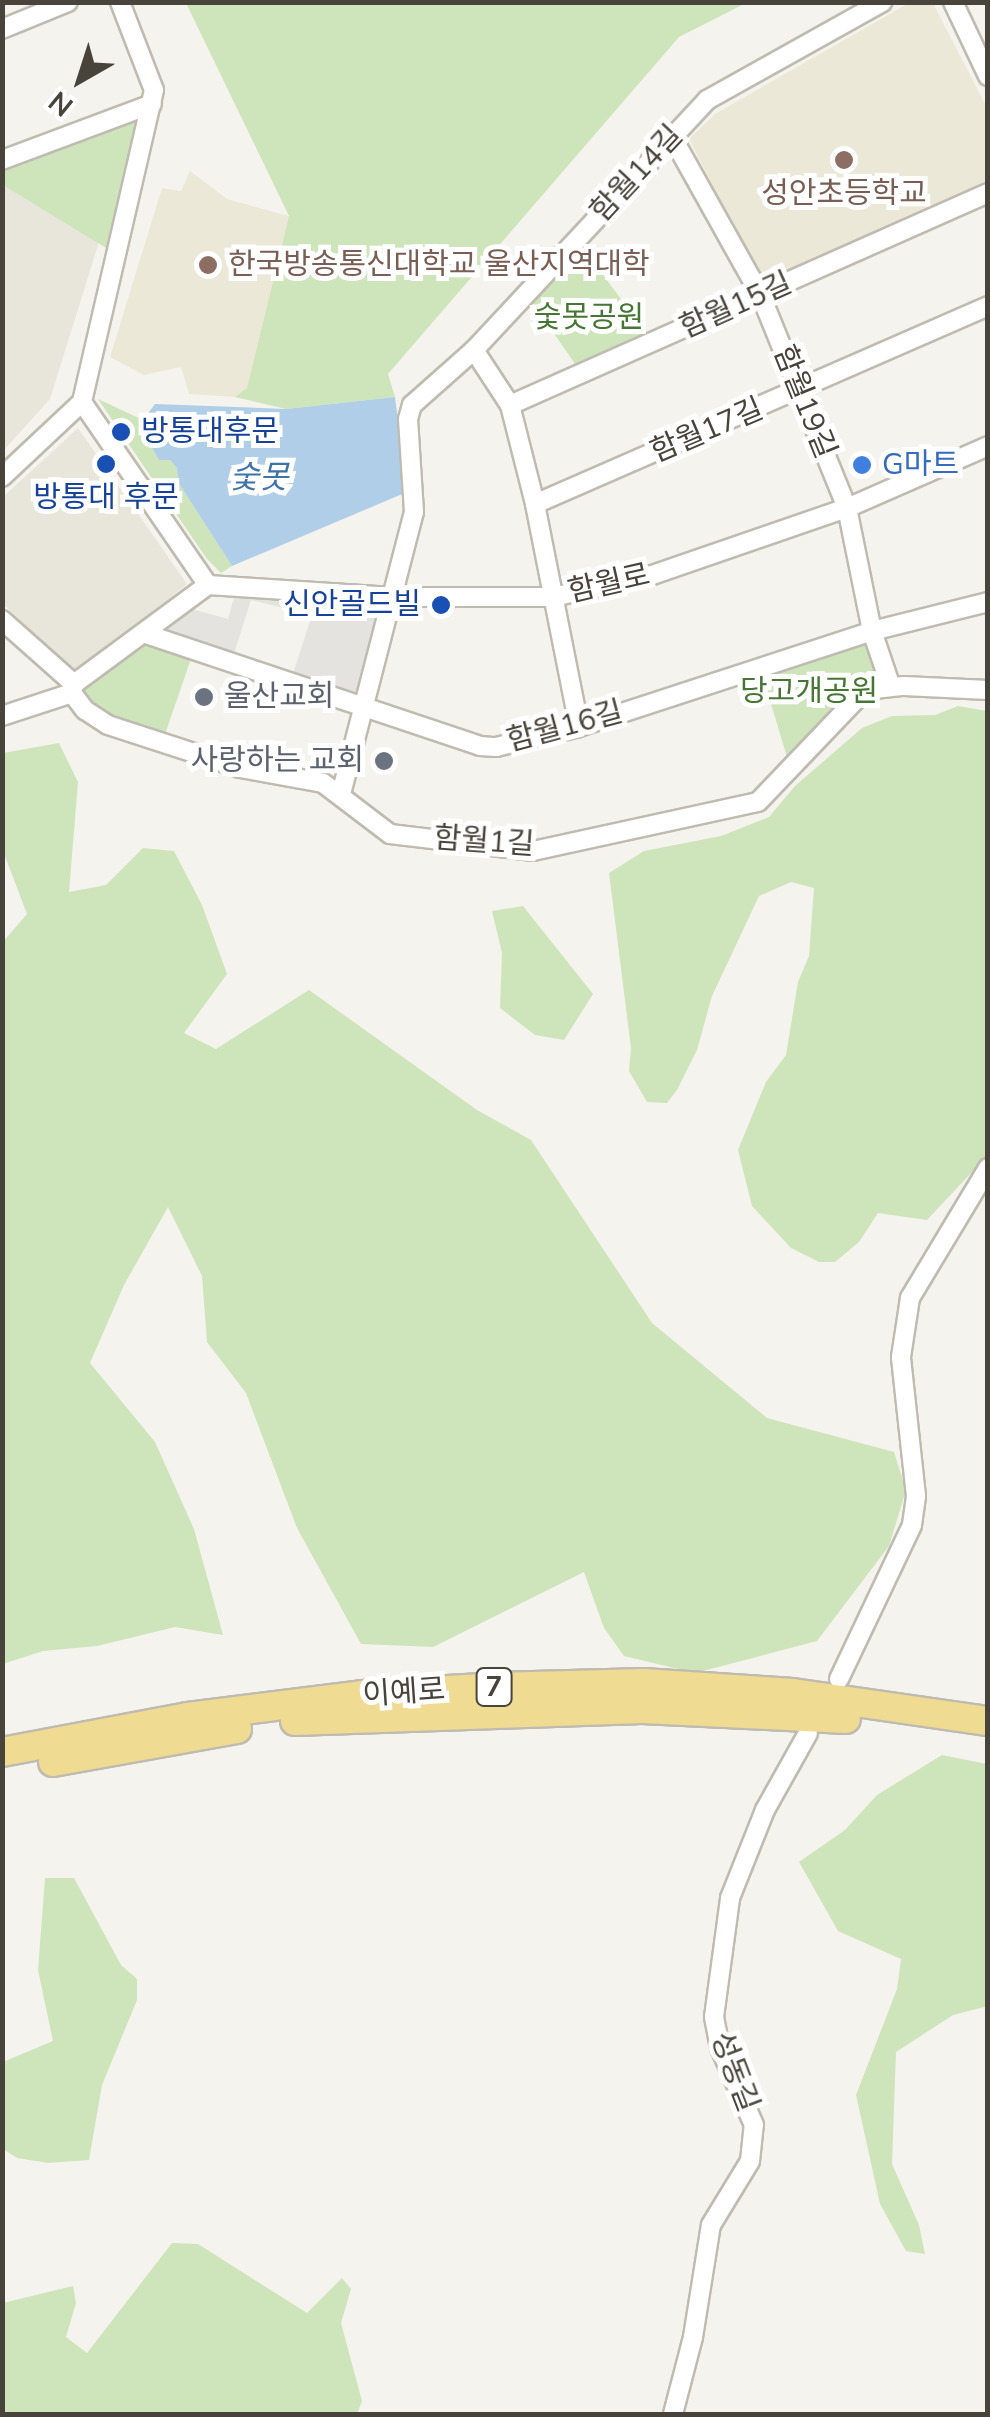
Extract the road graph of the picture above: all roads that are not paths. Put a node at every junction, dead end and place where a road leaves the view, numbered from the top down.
1 (68, 2) edge
2 (120, 2) edge
3 (882, 2) edge
4 (952, 2) edge
5 (2, 29) edge
6 (987, 76) edge
7 (152, 104) junction
8 (671, 136) junction
9 (2, 160) edge
10 (988, 192) edge
11 (761, 296) junction
12 (988, 306) edge
13 (474, 350) junction
14 (800, 392) junction
15 (82, 402) junction
16 (510, 405) junction
17 (988, 446) edge
18 (2, 477) edge
19 (535, 504) junction
20 (847, 508) junction
21 (208, 584) junction
22 (393, 597) junction
23 (552, 598) junction
24 (988, 602) edge
25 (2, 620) edge
26 (872, 631) junction
27 (146, 634) junction
28 (890, 687) junction
29 (73, 688) junction
30 (988, 690) edge
31 (365, 708) junction
32 (2, 716) edge
33 (579, 727) junction
34 (341, 794) junction
35 (988, 1168) edge
36 (838, 1679) dead end
37 (988, 1721) edge
38 (808, 1734) dead end
39 (988, 1740) edge
40 (2, 1752) edge
41 (2, 1771) edge
42 (673, 2414) edge

1 - 5 street
2 - 7 street
3 - 8 street, 함월14길
4 - 6 street
7 - 9 street
7 - 15 street
8 - 11 street, 함월19길
8 - 13 street, 함월14길
10 - 11 street, 함월15길
11 - 14 street, 함월19길
11 - 16 street, 함월15길
12 - 14 street, 함월17길
13 - 16 street
13 - 22 street, 함월14길
14 - 19 street, 함월17길
14 - 20 street, 함월19길
15 - 18 street
15 - 21 street
16 - 19 street
17 - 20 street, 함월로
19 - 23 street
20 - 23 street, 함월로
20 - 26 street, 함월19길
21 - 22 street, 함월로
21 - 27 street
22 - 23 street, 함월로
22 - 31 street, 함월14길
23 - 33 street
24 - 26 street, 함월16길
25 - 29 street, 함월1길
26 - 28 street, 함월19길
26 - 33 street, 함월16길
27 - 29 street
27 - 31 street, 함월16길
28 - 30 street, 함월1길
28 - 34 street, 함월1길
29 - 32 street
29 - 34 street, 함월1길
31 - 33 street, 함월16길
31 - 34 street, 함월14길
35 - 36 street
37 - 40 highway, 이예로 / 7
38 - 42 street, 성동길
39 - 41 highway, 이예로 / 7

